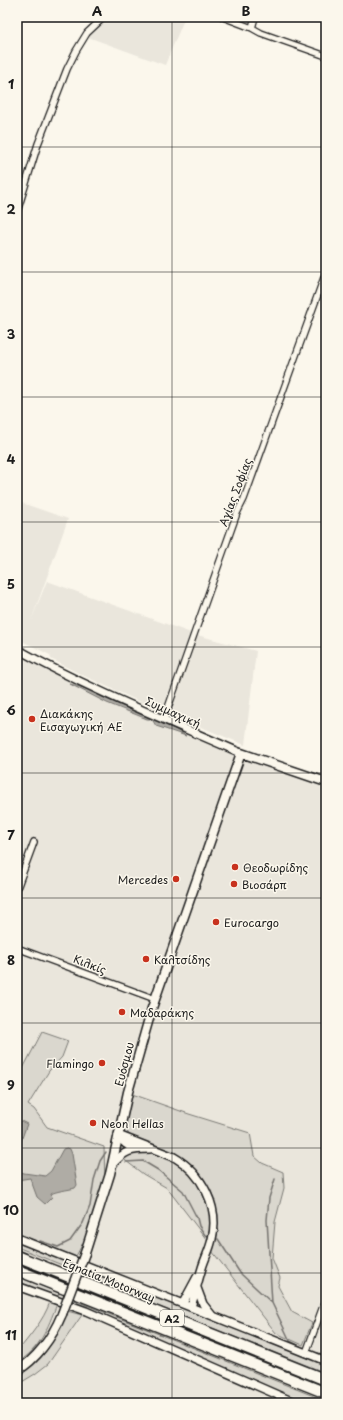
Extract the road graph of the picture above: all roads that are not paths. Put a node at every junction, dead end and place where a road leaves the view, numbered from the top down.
1 (104, 17) edge
2 (223, 17) edge
3 (255, 17) edge
4 (252, 28) junction
5 (326, 56) edge
6 (17, 212) edge
7 (326, 272) edge
8 (17, 649) edge
9 (164, 720) junction
10 (241, 753) junction
11 (326, 782) edge
12 (34, 842) dead end
13 (17, 888) edge
14 (17, 948) edge
15 (155, 999) junction
16 (118, 1135) junction
17 (137, 1149) junction
18 (152, 1149) junction
19 (112, 1165) junction
20 (17, 1238) edge
21 (17, 1256) edge
22 (202, 1268) junction
23 (17, 1270) edge
24 (19, 1286) edge
25 (197, 1288) junction
26 (326, 1298) edge
27 (183, 1303) junction
28 (191, 1307) junction
29 (213, 1315) junction
30 (306, 1353) junction
31 (326, 1361) edge
32 (17, 1371) edge
33 (326, 1380) edge
34 (326, 1393) edge
35 (286, 1401) edge
36 (296, 1403) edge

1 - 6 street
2 - 4 street
3 - 4 street
4 - 5 street
7 - 9 street, Αγίας Σοφίας
8 - 9 street, Συμμαχική
9 - 10 street, Συμμαχική
10 - 11 main road, Συμμαχική
10 - 15 main road, Ευόσμου
12 - 13 street
14 - 15 street, Κιλκίς
15 - 16 main road, Ευόσμου
16 - 17 street
16 - 18 street
16 - 19 main road, Ευόσμου
17 - 18 street
17 - 19 street
18 - 22 street
19 - 32 main road, Ευόσμου, bridge
20 - 27 street
21 - 33 highway, Egnatia Motorway / Α2
22 - 25 street
22 - 27 street
23 - 34 highway, Α2
24 - 35 street
25 - 28 street
25 - 29 street
26 - 30 street
27 - 28 street
28 - 29 street
29 - 30 street
30 - 31 street
35 - 36 street

